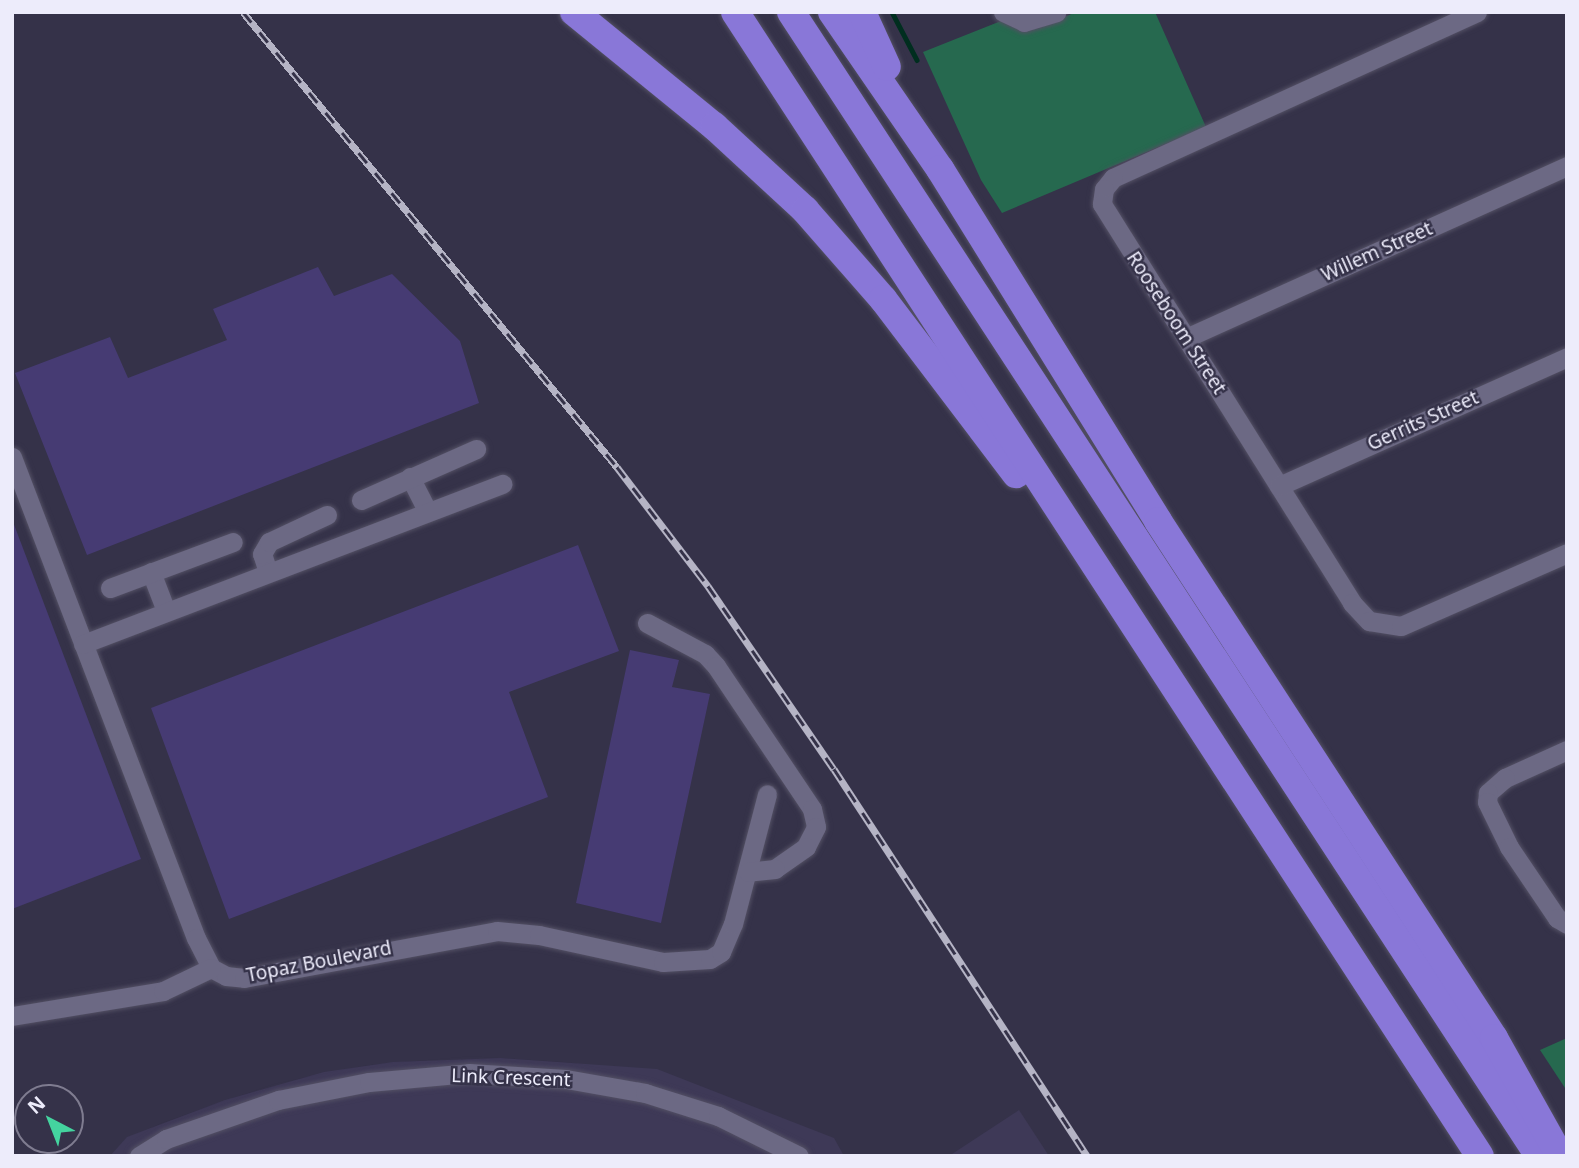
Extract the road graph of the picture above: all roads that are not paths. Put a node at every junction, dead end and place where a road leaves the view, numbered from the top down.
1 (574, 12) edge
2 (735, 12) edge
3 (790, 12) edge
4 (832, 12) edge
5 (862, 12) edge
6 (1003, 12) edge
7 (1056, 12) edge
8 (1477, 12) edge
9 (1567, 166) edge
10 (940, 169) junction
11 (1186, 338) junction
12 (1567, 357) edge
13 (476, 449) dead end
14 (13, 463) edge
15 (410, 477) junction
16 (502, 484) dead end
17 (1279, 486) junction
18 (361, 500) dead end
19 (427, 511) junction
20 (327, 516) dead end
21 (233, 542) dead end
22 (1567, 554) edge
23 (151, 572) junction
24 (268, 572) junction
25 (110, 588) dead end
26 (166, 611) junction
27 (648, 623) dead end
28 (1146, 643) junction
29 (83, 644) junction
30 (1567, 750) edge
31 (767, 794) dead end
32 (748, 872) junction
33 (1567, 924) edge
34 (211, 968) junction
35 (12, 1016) edge
36 (139, 1156) edge
37 (799, 1156) edge
38 (1480, 1156) edge
39 (1539, 1156) edge
40 (1560, 1156) edge

1 - 28 highway
2 - 28 highway
3 - 39 highway
4 - 10 highway
5 - 10 highway
6 - 7 street
8 - 11 street, Rooseboom Street
9 - 11 street, Willem Street
10 - 40 highway
11 - 17 street, Rooseboom Street
12 - 17 street, Gerrits Street
13 - 15 street
14 - 29 street
15 - 18 street
15 - 19 street
16 - 19 street
17 - 22 street, Rooseboom Street
19 - 24 street
20 - 24 street
21 - 23 street
23 - 25 street
23 - 26 street
24 - 26 street
26 - 29 street
27 - 32 street
28 - 38 highway
29 - 34 street
30 - 33 street
31 - 32 street, Topaz Boulevard
32 - 34 street, Topaz Boulevard
34 - 35 street
36 - 37 street, Link Crescent

